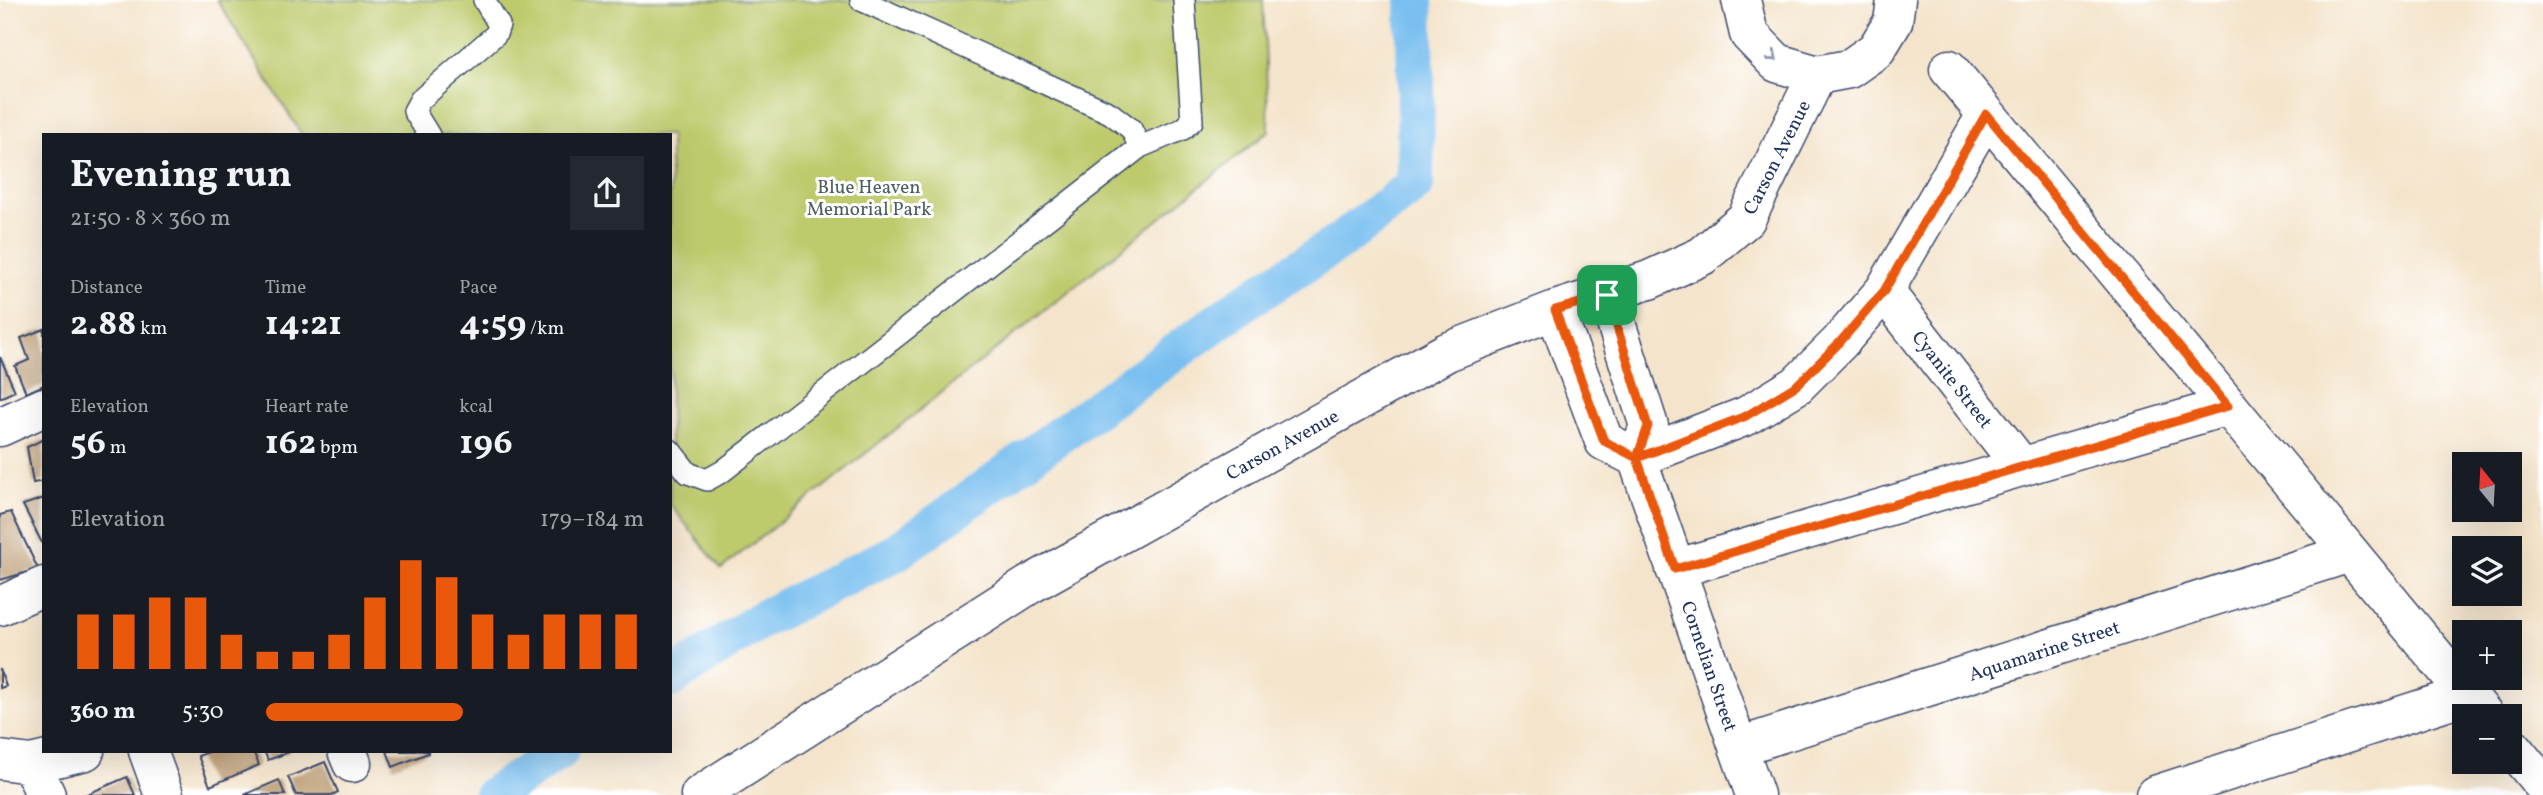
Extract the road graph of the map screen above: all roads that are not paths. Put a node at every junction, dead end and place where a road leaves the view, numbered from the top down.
1 (484, 0) edge
2 (861, 0) edge
3 (1184, 0) edge
4 (1741, 0) edge
5 (1896, 0) edge
6 (1949, 69) dead end
7 (1817, 75) junction
8 (1986, 114) junction
9 (428, 133) edge
10 (1140, 147) junction
11 (1884, 291) junction
12 (1607, 295) junction
13 (1555, 310) junction
14 (2228, 406) junction
15 (42, 408) edge
16 (0, 427) edge
17 (672, 453) edge
18 (1637, 458) junction
19 (2022, 467) junction
20 (2350, 553) junction
21 (1675, 569) junction
22 (42, 587) edge
23 (0, 606) edge
24 (2476, 704) edge
25 (2452, 712) edge
26 (1738, 747) junction
27 (80, 753) edge
28 (149, 753) edge
29 (2522, 760) edge
30 (26, 773) edge
31 (2543, 785) edge
32 (164, 795) edge
33 (700, 795) edge
34 (1755, 795) edge
35 (2155, 795) edge

1 - 9 lane
2 - 10 lane
3 - 10 lane
4 -> 7 street, Carson Avenue
5 - 7 street, Carson Avenue
6 - 8 street
7 - 12 street, Carson Avenue
8 - 11 street
8 - 14 street
10 - 17 lane
11 - 18 street
11 - 19 street, Cyanite Street
12 - 13 street, Carson Avenue
12 - 18 street
13 - 18 street
13 - 33 street, Carson Avenue
14 - 19 street
14 - 20 street
15 - 16 street
18 - 21 street, Cornelian Street
19 - 21 street
20 - 24 street
20 - 26 street, Aquamarine Street
21 - 26 street, Cornelian Street
22 - 23 street
25 - 35 street
26 - 34 street, Cornelian Street
27 - 30 street
28 - 32 street
29 - 31 street

